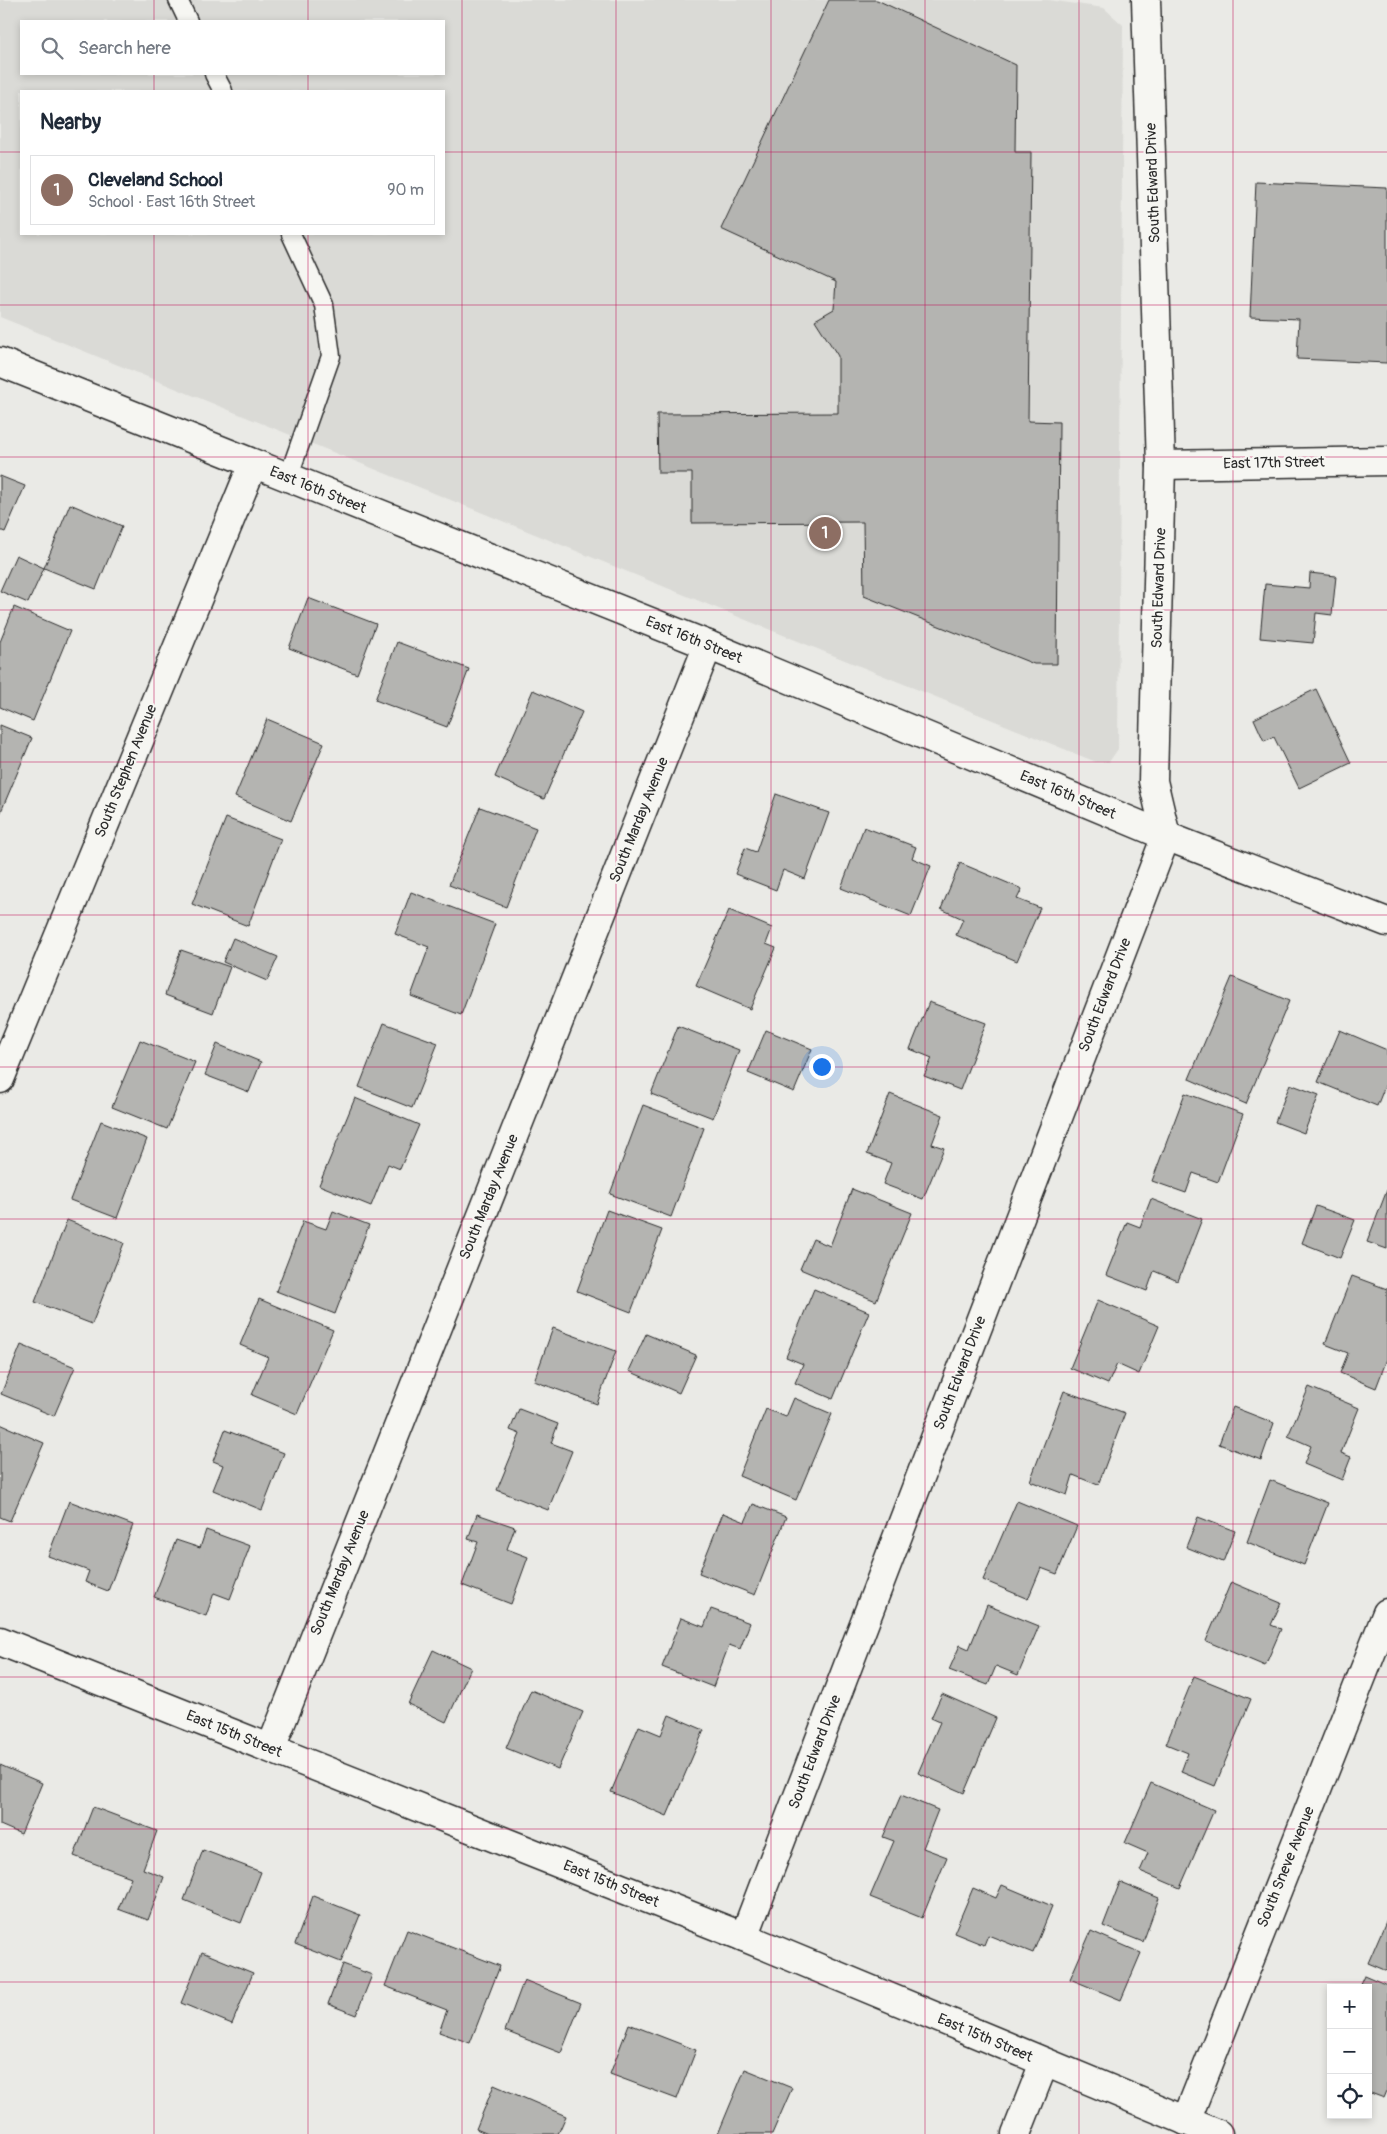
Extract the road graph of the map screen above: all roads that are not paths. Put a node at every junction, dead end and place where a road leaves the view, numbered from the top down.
1 (178, 0) edge
2 (1146, 0) edge
3 (188, 20) edge
4 (215, 75) edge
5 (222, 90) edge
6 (291, 235) edge
7 (0, 362) edge
8 (1387, 461) edge
9 (253, 464) junction
10 (1161, 465) junction
11 (288, 478) junction
12 (708, 646) junction
13 (1166, 836) junction
14 (1387, 922) edge
15 (0, 1079) edge
16 (1387, 1613) edge
17 (0, 1641) edge
18 (271, 1748) junction
19 (744, 1937) junction
20 (1044, 2063) junction
21 (1186, 2121) junction
22 (1016, 2134) edge
23 (1218, 2134) edge

1 - 3 lane
2 - 10 street, South Edward Drive
4 - 5 lane
6 - 11 lane
7 - 9 street, East 16th Street
8 - 10 street, East 17th Street
9 - 11 street, East 16th Street
9 - 15 street, South Stephen Avenue
10 - 13 street, South Edward Drive
11 - 12 street, East 16th Street
12 - 13 street, East 16th Street
12 - 18 street, South Marday Avenue
13 - 14 street, East 16th Street
13 - 19 street, South Edward Drive
16 - 21 street, South Sneve Avenue
17 - 18 street, East 15th Street
18 - 19 street, East 15th Street
19 - 20 street, East 15th Street
20 - 21 street, East 15th Street
20 - 22 street
21 - 23 street, East 15th Street

